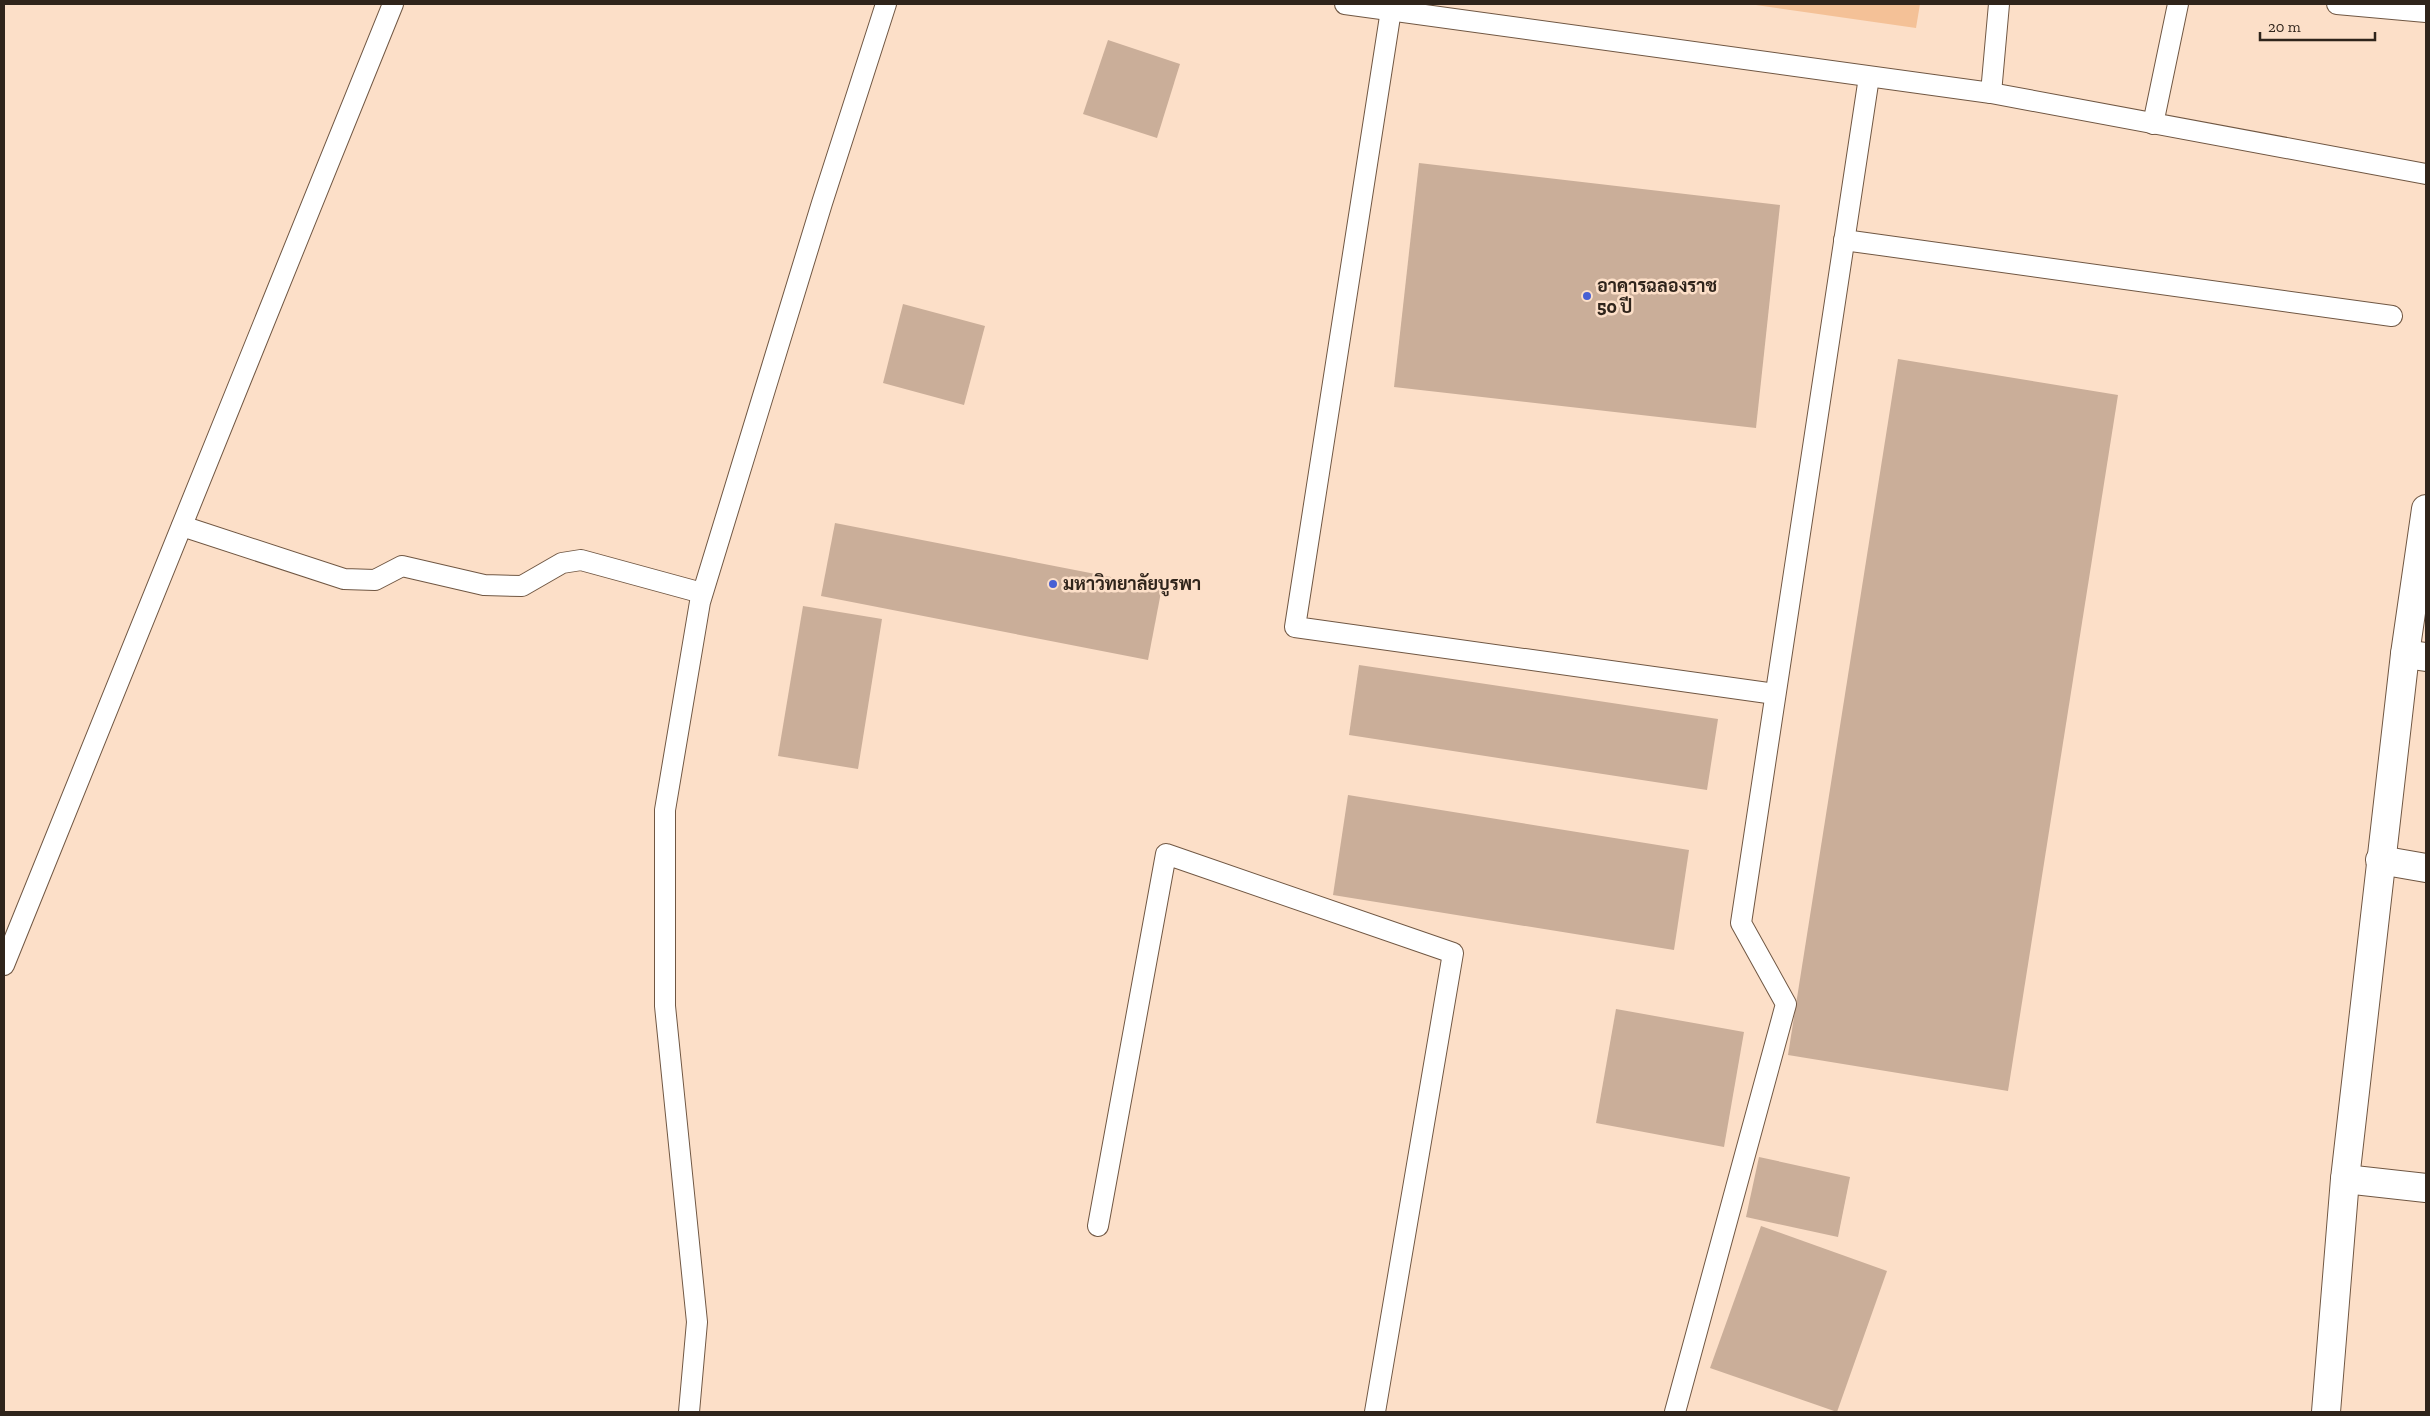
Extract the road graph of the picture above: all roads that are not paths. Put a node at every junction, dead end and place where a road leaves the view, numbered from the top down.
1 (393, 4) edge
2 (886, 4) edge
3 (1345, 4) edge
4 (1999, 4) edge
5 (2178, 4) edge
6 (2337, 4) edge
7 (1391, 10) junction
8 (2426, 12) edge
9 (1869, 77) junction
10 (1990, 93) junction
11 (2153, 124) junction
12 (2426, 174) edge
13 (1844, 240) junction
14 (2392, 316) dead end
15 (2426, 509) edge
16 (182, 526) junction
17 (702, 593) junction
18 (2416, 655) edge
19 (1775, 694) junction
20 (2380, 860) junction
21 (2426, 868) edge
22 (4, 965) edge
23 (2344, 1180) junction
24 (2426, 1188) edge
25 (1098, 1226) dead end
26 (688, 1412) edge
27 (1374, 1412) edge
28 (1675, 1412) edge
29 (2326, 1412) edge

1 - 16 lane
2 - 17 lane
3 - 7 lane
4 - 10 lane
5 - 11 lane
6 - 8 lane
7 - 9 lane
7 - 19 lane
9 - 10 lane
9 - 13 lane
10 - 11 lane
11 - 12 lane
13 - 14 lane
13 - 19 lane
15 - 18 street
16 - 17 lane
16 - 22 lane
17 - 26 lane
18 - 20 street
19 - 28 lane
20 - 21 street
20 - 23 street
23 - 24 street
23 - 29 street
25 - 27 lane

